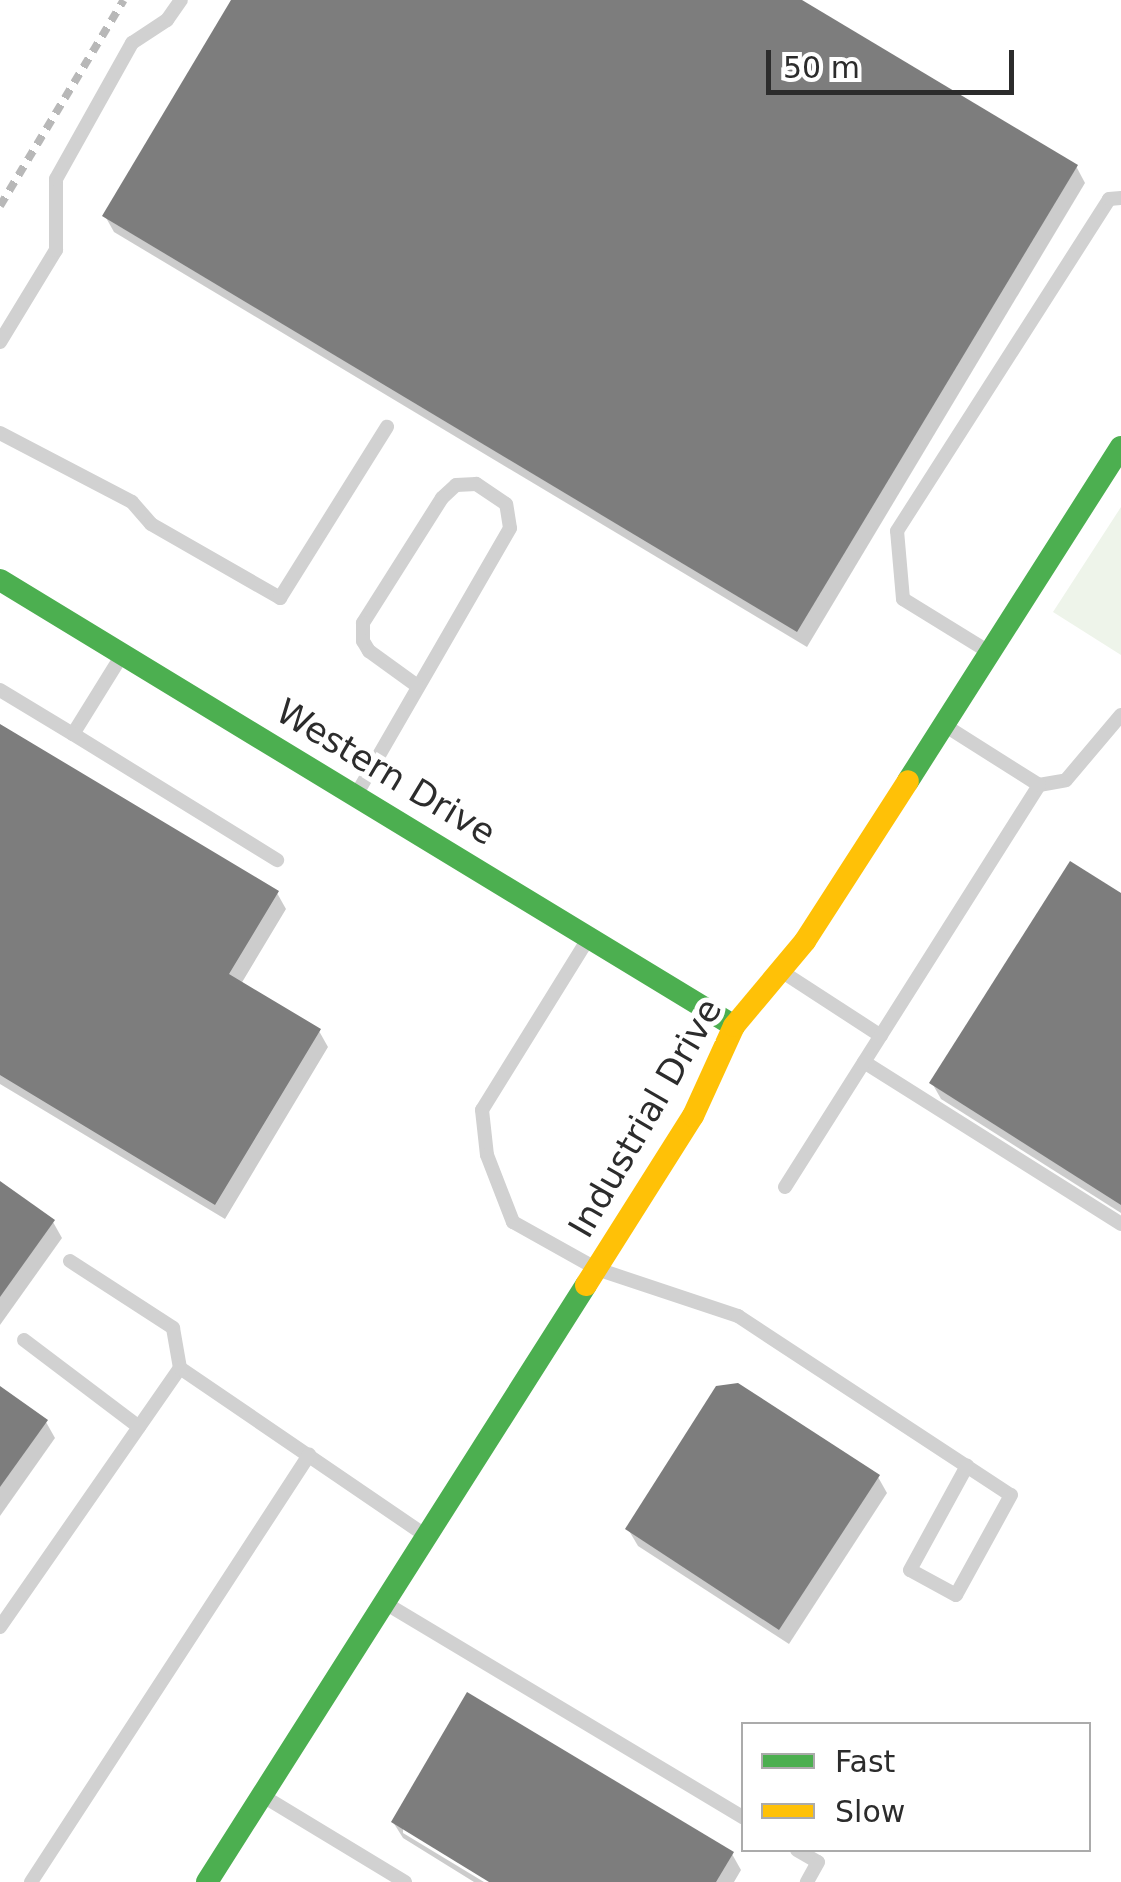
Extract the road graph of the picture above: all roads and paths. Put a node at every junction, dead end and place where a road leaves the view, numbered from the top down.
1 (181, 0) edge
2 (1121, 198) edge
3 (0, 342) edge
4 (387, 427) dead end
5 (0, 433) edge
6 (1121, 447) edge
7 (0, 580) edge
8 (990, 653) junction
9 (122, 654) junction
10 (416, 685) junction
11 (0, 690) edge
12 (1121, 715) edge
13 (944, 724) junction
14 (72, 734) junction
15 (1039, 786) junction
16 (356, 795) junction
17 (277, 860) dead end
18 (589, 936) junction
19 (780, 971) junction
20 (734, 1026) junction
21 (880, 1036) junction
22 (864, 1062) junction
23 (785, 1187) dead end
24 (1121, 1224) edge
25 (70, 1261) dead end
26 (597, 1269) junction
27 (24, 1340) dead end
28 (180, 1368) junction
29 (139, 1427) junction
30 (309, 1455) junction
31 (966, 1466) junction
32 (427, 1536) junction
33 (384, 1603) junction
34 (0, 1627) edge
35 (262, 1795) junction
36 (741, 1816) edge
37 (800, 1852) edge
38 (31, 1882) edge
39 (207, 1882) edge
40 (405, 1882) edge
41 (806, 1882) edge

1 - 3 lane
2 - 8 lane
4 - 5 lane
6 - 8 street, Industrial Drive
7 - 9 street, Western Drive
8 - 13 street, Industrial Drive
9 - 14 lane
9 - 16 street, Western Drive
10 - 10 lane
10 - 16 lane
11 - 14 lane
12 - 15 lane
13 - 15 lane
13 - 19 street, Industrial Drive
14 - 17 lane
15 - 21 lane
16 - 18 street, Western Drive
18 - 20 street, Western Drive
18 - 26 lane
19 - 20 street, Industrial Drive
19 - 21 lane
20 - 26 street, Industrial Drive
21 - 22 lane
22 - 23 lane
22 - 24 lane
25 - 28 lane
26 - 31 lane
26 - 32 street, Industrial Drive
27 - 29 lane
28 - 29 lane
28 - 30 lane
29 - 34 lane
30 - 32 lane
30 - 38 lane
31 - 31 lane
32 - 33 street, Industrial Drive
33 - 35 street, Industrial Drive
33 - 36 lane
35 - 39 street, Industrial Drive
35 - 40 lane
37 - 41 lane

